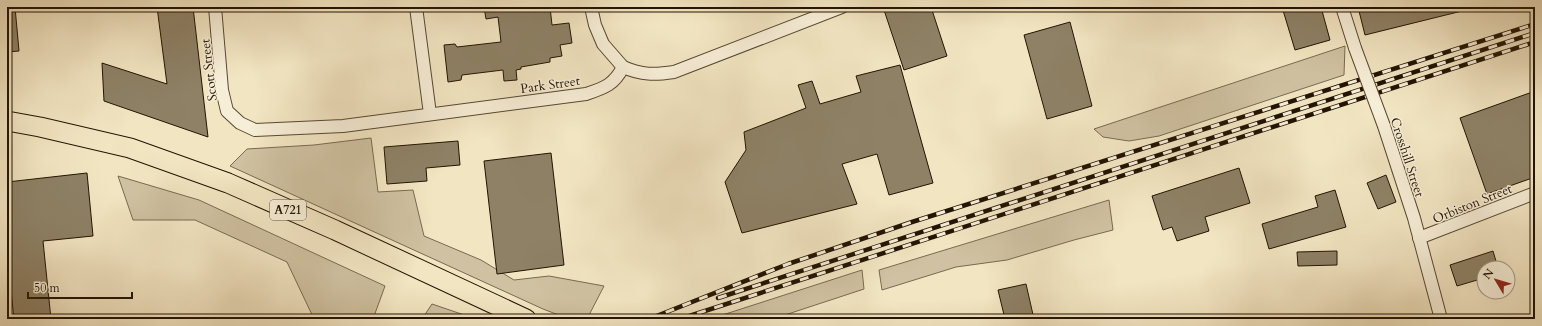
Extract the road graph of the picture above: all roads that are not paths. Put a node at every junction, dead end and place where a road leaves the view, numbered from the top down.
1 (216, 7) edge
2 (416, 7) edge
3 (591, 7) edge
4 (842, 7) edge
5 (1342, 7) edge
6 (623, 67) junction
7 (430, 114) junction
8 (8, 121) edge
9 (240, 123) joint
10 (1535, 193) edge
11 (1419, 238) junction
12 (526, 319) edge
13 (1441, 319) edge

1 - 9 street, Scott Street
2 - 7 street
3 - 6 street
4 - 6 street
5 - 11 street, Crosshill Street, bridge
6 - 7 street, Park Street
7 - 9 street, Park Street
8 - 12 main road, A721
10 - 11 street, Orbiston Street
11 - 13 street, Crosshill Street

